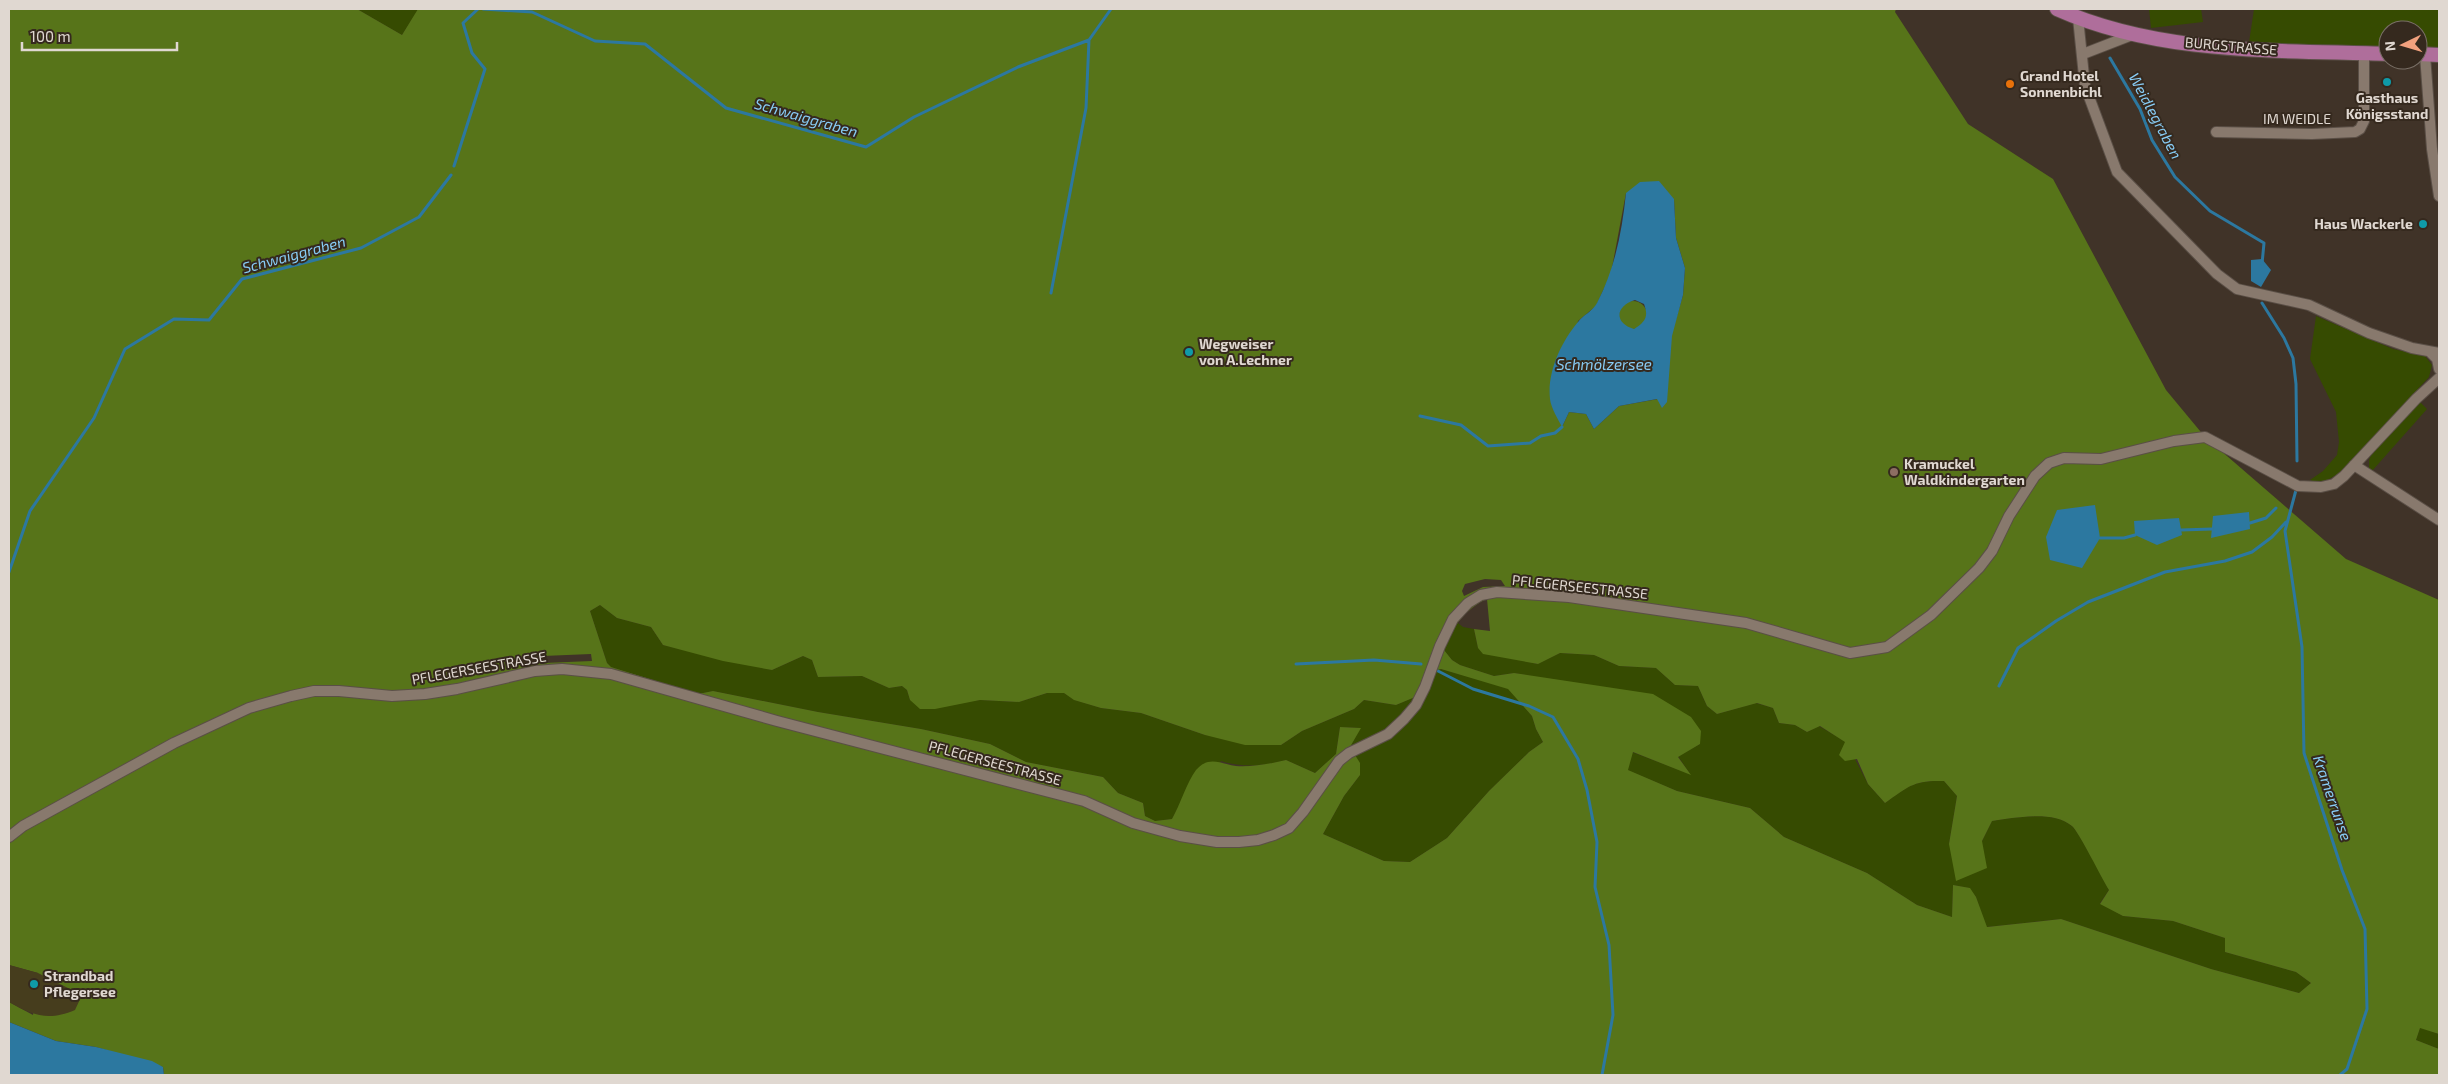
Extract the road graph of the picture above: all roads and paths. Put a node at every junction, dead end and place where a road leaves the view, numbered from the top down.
1 (2057, 9) edge
2 (2078, 18) junction
3 (2132, 35) junction
4 (2364, 53) junction
5 (2082, 54) junction
6 (2378, 54) edge
7 (2428, 70) edge
8 (2216, 132) dead end
9 (2439, 196) edge
10 (2435, 353) edge
11 (2439, 374) edge
12 (2354, 465) junction
13 (2439, 520) edge
14 (9, 837) edge

1 - 2 main road, BURGSTRASSE
2 - 3 main road, BURGSTRASSE
2 - 5 street
3 - 4 main road, BURGSTRASSE
3 - 5 street
4 - 6 main road, BURGSTRASSE
4 - 8 street, IM WEIDLE
5 - 10 street
7 - 9 street
10 - 11 street
11 - 12 street
12 - 13 street
12 - 14 street, PFLEGERSEESTRASSE

